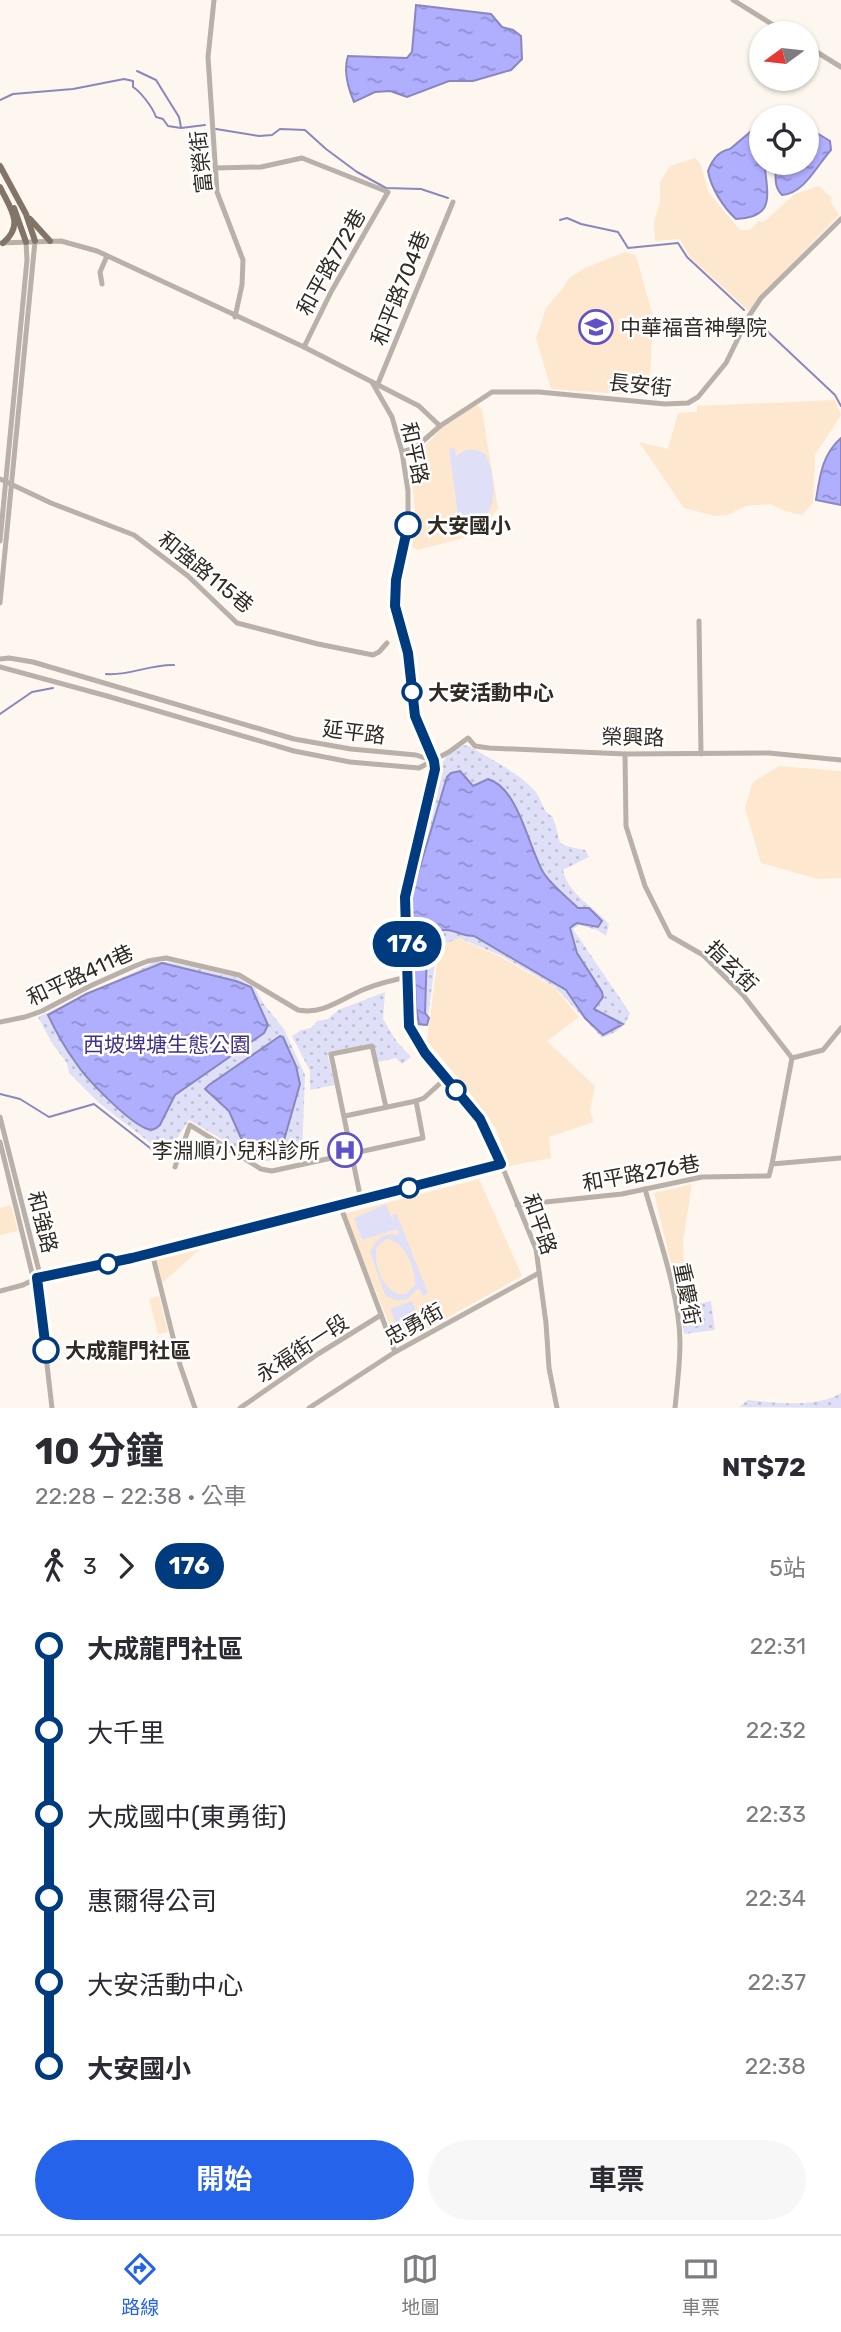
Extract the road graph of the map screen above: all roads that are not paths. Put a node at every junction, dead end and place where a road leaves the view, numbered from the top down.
1 (214, 0) edge
2 (733, 0) edge
3 (767, 21) edge
4 (819, 53) edge
5 (841, 67) edge
6 (0, 166) edge
7 (215, 168) junction
8 (0, 186) edge
9 (453, 202) dead end
10 (26, 214) junction
11 (841, 219) edge
12 (35, 241) junction
13 (50, 241) junction
14 (26, 242) junction
15 (1, 243) edge
16 (107, 256) junction
17 (102, 284) dead end
18 (235, 317) junction
19 (303, 347) junction
20 (375, 385) junction
21 (440, 426) junction
22 (402, 452) junction
23 (7, 482) edge
24 (0, 541) edge
25 (0, 603) edge
26 (699, 621) dead end
27 (387, 643) dead end
28 (0, 659) edge
29 (0, 667) edge
30 (625, 754) junction
31 (701, 754) junction
32 (841, 760) edge
33 (434, 761) junction
34 (408, 977) junction
35 (0, 1022) edge
36 (841, 1028) edge
37 (792, 1058) junction
38 (446, 1078) junction
39 (416, 1101) junction
40 (386, 1107) junction
41 (345, 1116) junction
42 (0, 1117) edge
43 (0, 1142) edge
44 (352, 1153) junction
45 (841, 1158) edge
46 (501, 1164) junction
47 (772, 1164) junction
48 (175, 1167) dead end
49 (645, 1189) junction
50 (361, 1200) junction
51 (340, 1205) junction
52 (517, 1205) junction
53 (152, 1253) junction
54 (539, 1273) junction
55 (37, 1278) junction
56 (0, 1291) edge
57 (381, 1315) junction
58 (395, 1352) junction
59 (52, 1408) edge
60 (195, 1408) edge
61 (240, 1408) edge
62 (309, 1408) edge
63 (556, 1408) edge
64 (675, 1408) edge

1 - 7 street, 富榮街
2 - 3 street
4 - 5 street
6 - 10 main road
7 - 18 street, 富榮街
7 - 19 street, 和平路772巷
8 - 14 main road
8 - 15 main road
9 - 20 street, 和平路704巷
10 - 12 main road
10 - 13 main road
11 - 21 street, 長安街
12 - 13 street, 和平路
12 - 14 street, 和平路
12 - 23 street
13 - 16 street, 和平路
14 - 15 street, 和平路
14 - 23 street
16 - 17 street
16 - 18 street, 和平路
18 - 19 street, 和平路
19 - 20 street, 和平路
20 - 21 street, 和平路
20 - 22 street, 和平路
21 - 22 street, 長安街
22 - 33 street, 和平路
23 - 24 street
23 - 25 street
23 - 27 street, 和強路115巷
26 - 31 street
28 - 33 street, 延平路
29 - 33 street, 延平路
30 - 31 street, 榮興路
30 - 33 street, 榮興路
30 - 37 street, 指玄街
31 - 32 street, 榮興路
33 - 34 street, 和平路
34 - 35 street, 和平路411巷
34 - 38 street, 和平路
36 - 37 street
37 - 47 street
38 - 39 street
38 - 46 street, 和平路
39 - 40 street
39 - 44 street
40 - 41 street
40 - 41 street
41 - 44 street
42 - 55 street, 和強路
43 - 55 street, 和強路
44 - 48 street
44 - 50 street
45 - 47 street
46 - 50 street
46 - 52 street, 和平路
47 - 49 street, 和平路276巷
49 - 52 street, 和平路276巷
49 - 64 street, 重慶街
50 - 51 street
51 - 53 street
51 - 57 street
52 - 54 street, 和平路
53 - 55 street
53 - 60 street
54 - 58 street, 忠勇街
54 - 63 street, 和平路
55 - 56 street
55 - 59 street
57 - 58 street
57 - 61 street, 永福街一段
58 - 62 street, 忠勇街

